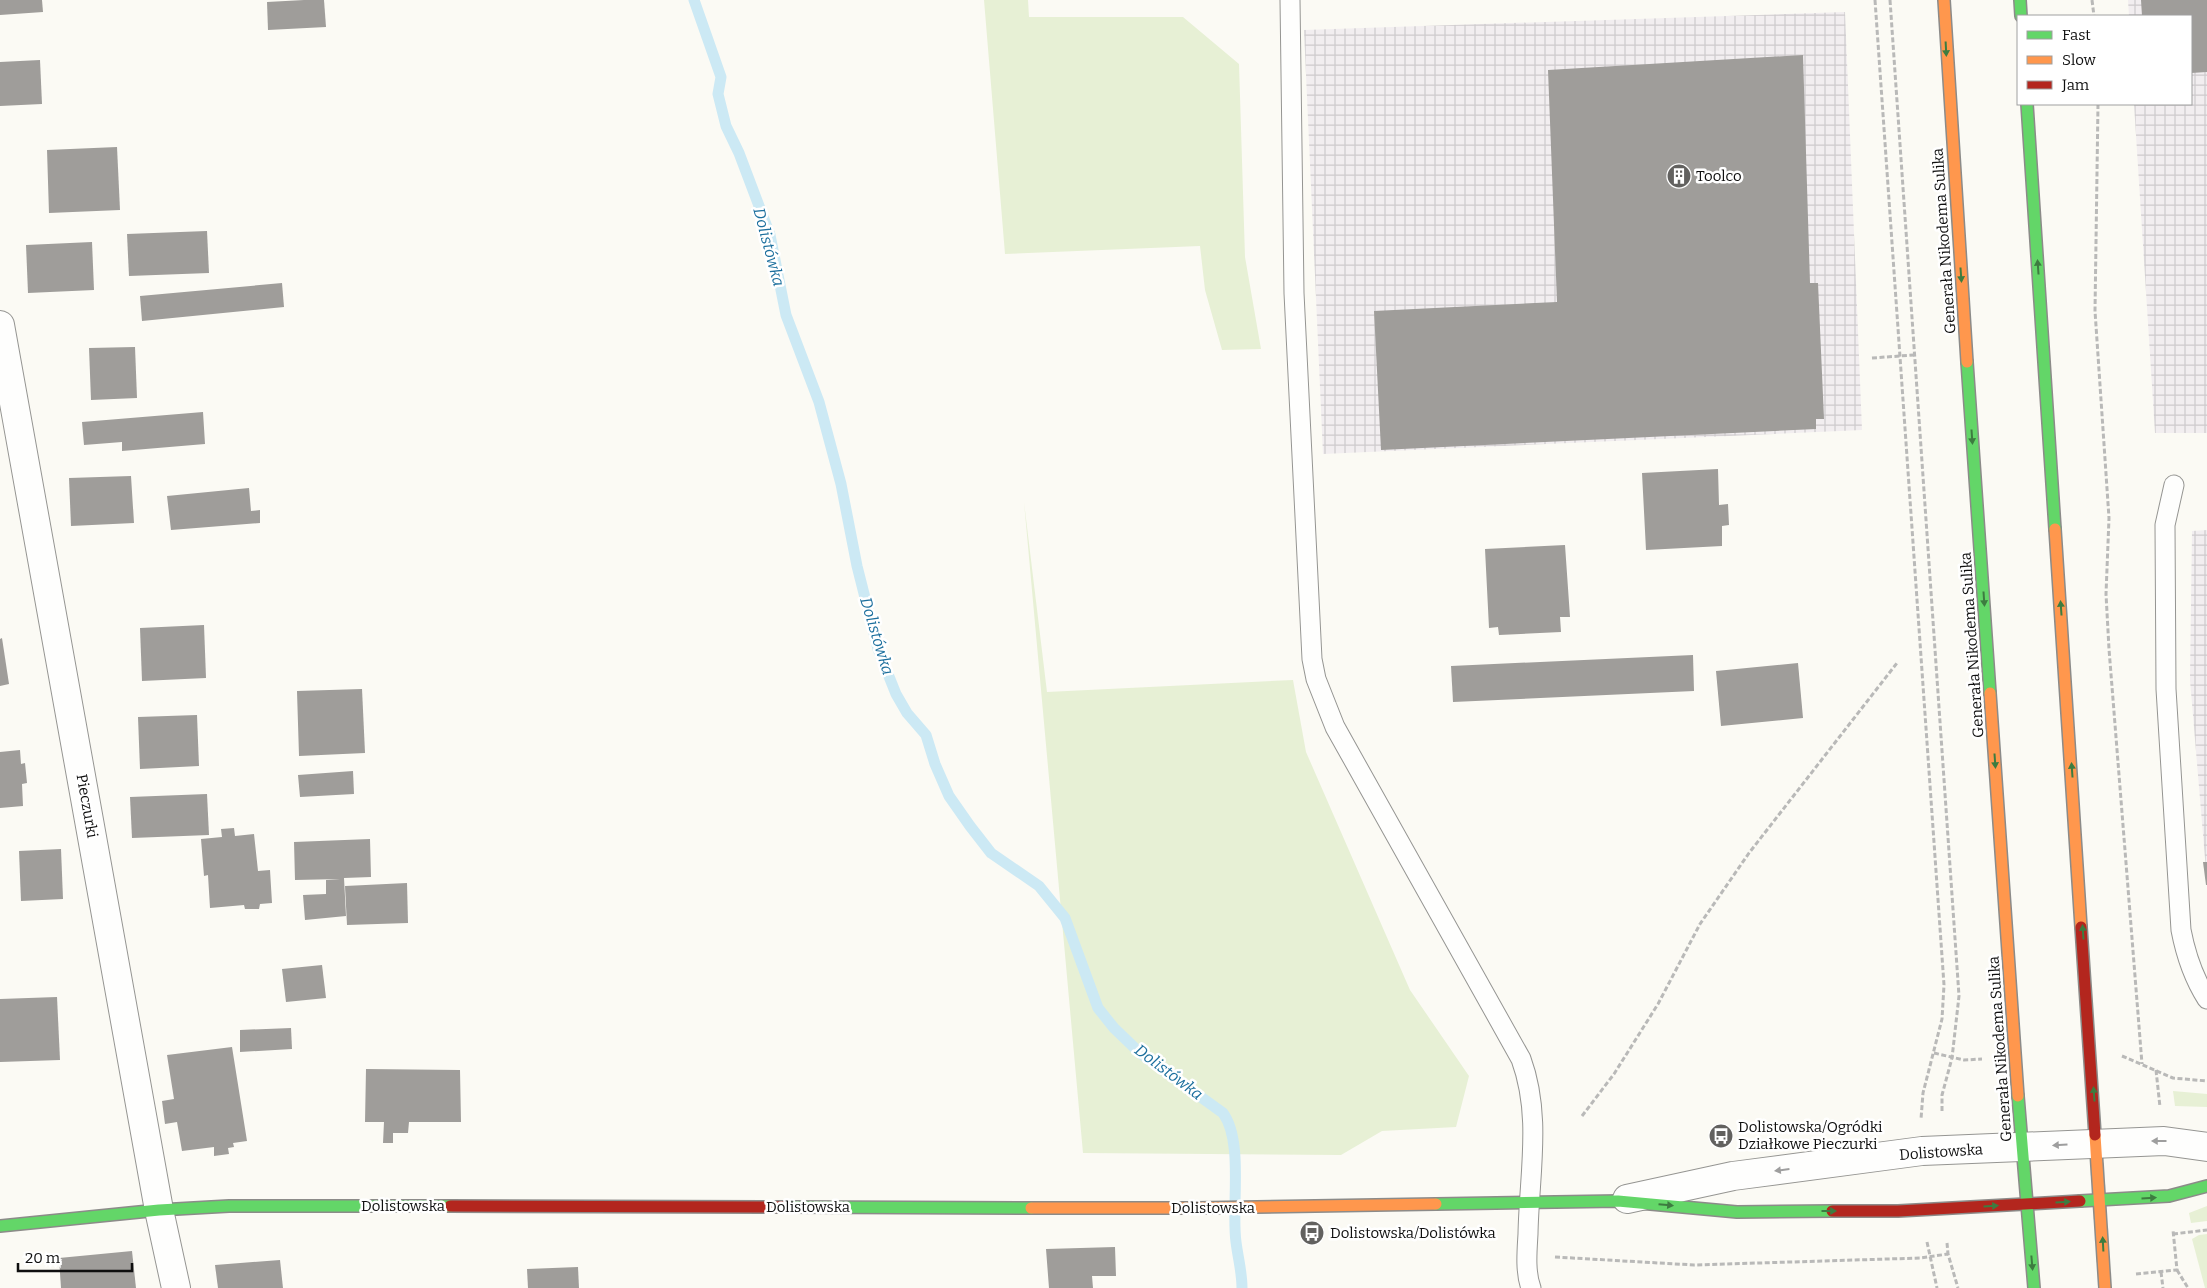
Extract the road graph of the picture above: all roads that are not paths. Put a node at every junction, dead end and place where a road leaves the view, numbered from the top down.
1 (1290, 0) edge
2 (1944, 0) edge
3 (2020, 0) edge
4 (2022, 15) edge
5 (2027, 105) edge
6 (0, 324) edge
7 (2174, 485) dead end
8 (2207, 999) edge
9 (2097, 1143) junction
10 (2022, 1146) junction
11 (2207, 1147) edge
12 (2207, 1186) edge
13 (2101, 1200) junction
14 (1618, 1201) junction
15 (1529, 1203) junction
16 (2026, 1204) junction
17 (159, 1210) junction
18 (0, 1226) edge
19 (176, 1288) edge
20 (1530, 1288) edge
21 (2034, 1288) edge
22 (2106, 1288) edge

1 - 15 lane
2 -> 10 main road, Generała Nikodema Sulika
3 - 4 main road
9 -> 5 main road
6 - 17 street, Pieczurki
7 - 8 lane
9 -> 10 street, Dolistowska
11 -> 9 street, Dolistowska
9 - 13 main road
10 -> 14 street, Dolistowska
10 - 16 main road, Generała Nikodema Sulika
13 -> 12 main road, Dolistowska
16 -> 13 main road, Dolistowska
22 -> 13 main road
14 - 15 main road, Dolistowska
14 -> 16 main road, Dolistowska
15 - 17 main road, Dolistowska
15 - 20 lane
16 -> 21 main road, Generała Nikodema Sulika
17 - 18 main road, Dolistowska
17 - 19 street, Pieczurki

